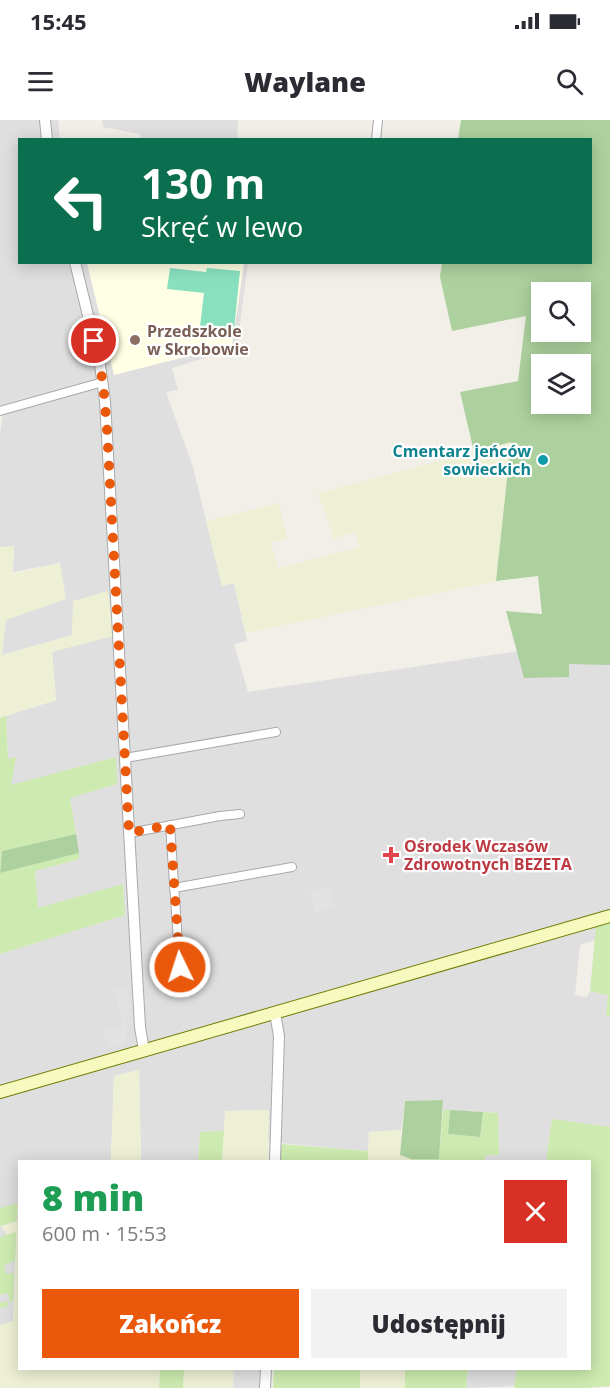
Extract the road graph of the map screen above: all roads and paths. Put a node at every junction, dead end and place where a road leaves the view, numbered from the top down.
1 (45, 120) edge
2 (378, 120) edge
3 (47, 138) edge
4 (376, 138) edge
5 (75, 264) edge
6 (103, 382) junction
7 (0, 411) edge
8 (276, 732) dead end
9 (125, 758) junction
10 (240, 814) dead end
11 (170, 825) junction
12 (129, 833) junction
13 (292, 867) dead end
14 (174, 888) junction
15 (610, 916) edge
16 (181, 986) dead end
17 (275, 1012) junction
18 (144, 1051) junction
19 (0, 1092) edge
20 (275, 1160) edge
21 (266, 1370) edge
22 (265, 1388) edge

1 - 3 street
2 - 4 street
5 - 6 street
6 - 7 street
6 - 9 street
8 - 9 street
9 - 12 street
10 - 11 street
11 - 12 street
11 - 14 street
12 - 18 street
13 - 14 street
14 - 16 street
15 - 17 main road
17 - 18 main road
17 - 20 street
18 - 19 main road
21 - 22 street

